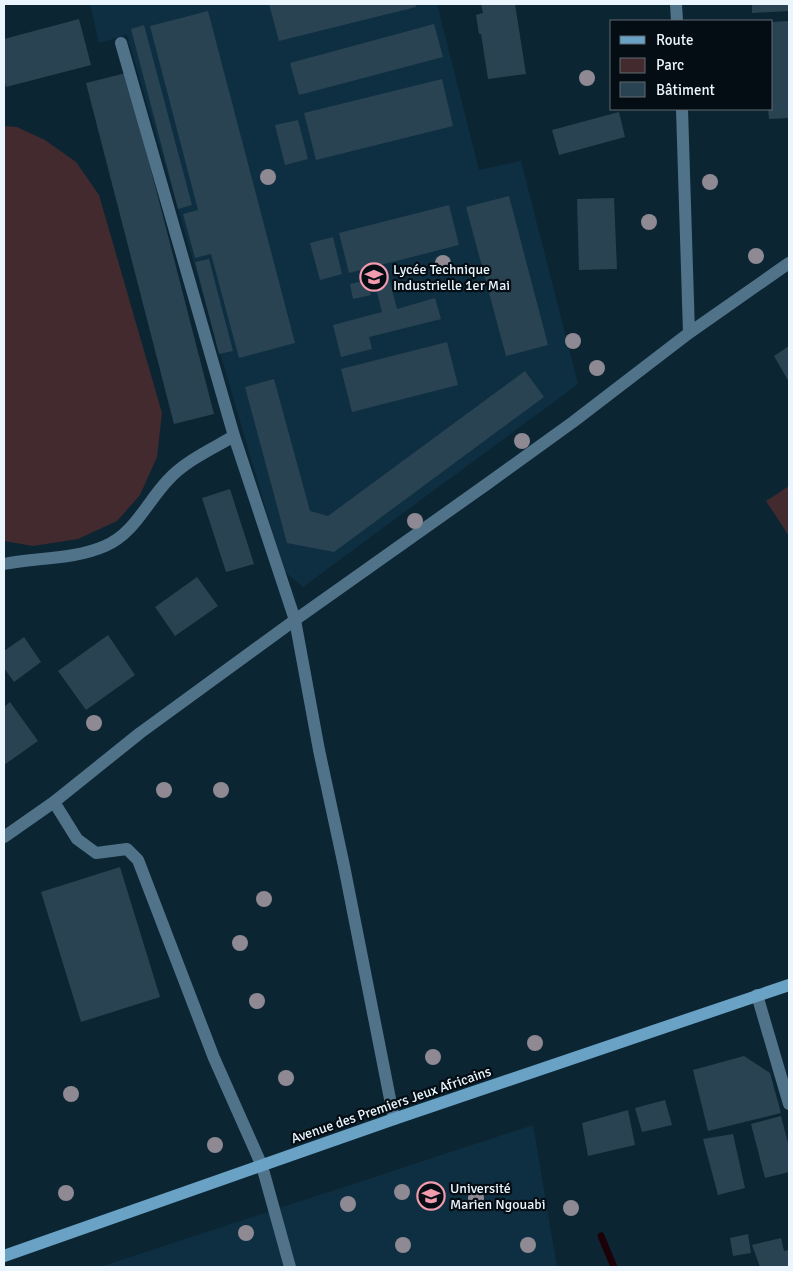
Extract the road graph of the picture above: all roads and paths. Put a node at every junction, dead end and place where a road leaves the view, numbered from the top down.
1 (676, 4) edge
2 (677, 20) edge
3 (121, 43) dead end
4 (682, 110) edge
5 (789, 263) edge
6 (689, 334) junction
7 (234, 436) junction
8 (4, 564) edge
9 (295, 620) junction
10 (54, 802) junction
11 (4, 837) edge
12 (789, 984) edge
13 (757, 995) junction
14 (789, 1104) edge
15 (394, 1119) junction
16 (262, 1166) junction
17 (4, 1256) edge
18 (290, 1267) edge

1 - 2 street
3 - 7 street
4 - 6 street
5 - 6 street
6 - 9 street
7 - 8 street
7 - 9 street
9 - 10 street
9 - 15 street
10 - 11 street
10 - 16 street
12 - 13 street, Avenue des Premiers Jeux Africains
13 - 14 street
13 - 15 street, Avenue des Premiers Jeux Africains
15 - 16 street, Avenue des Premiers Jeux Africains
16 - 17 street, Avenue des Premiers Jeux Africains
16 - 18 street

